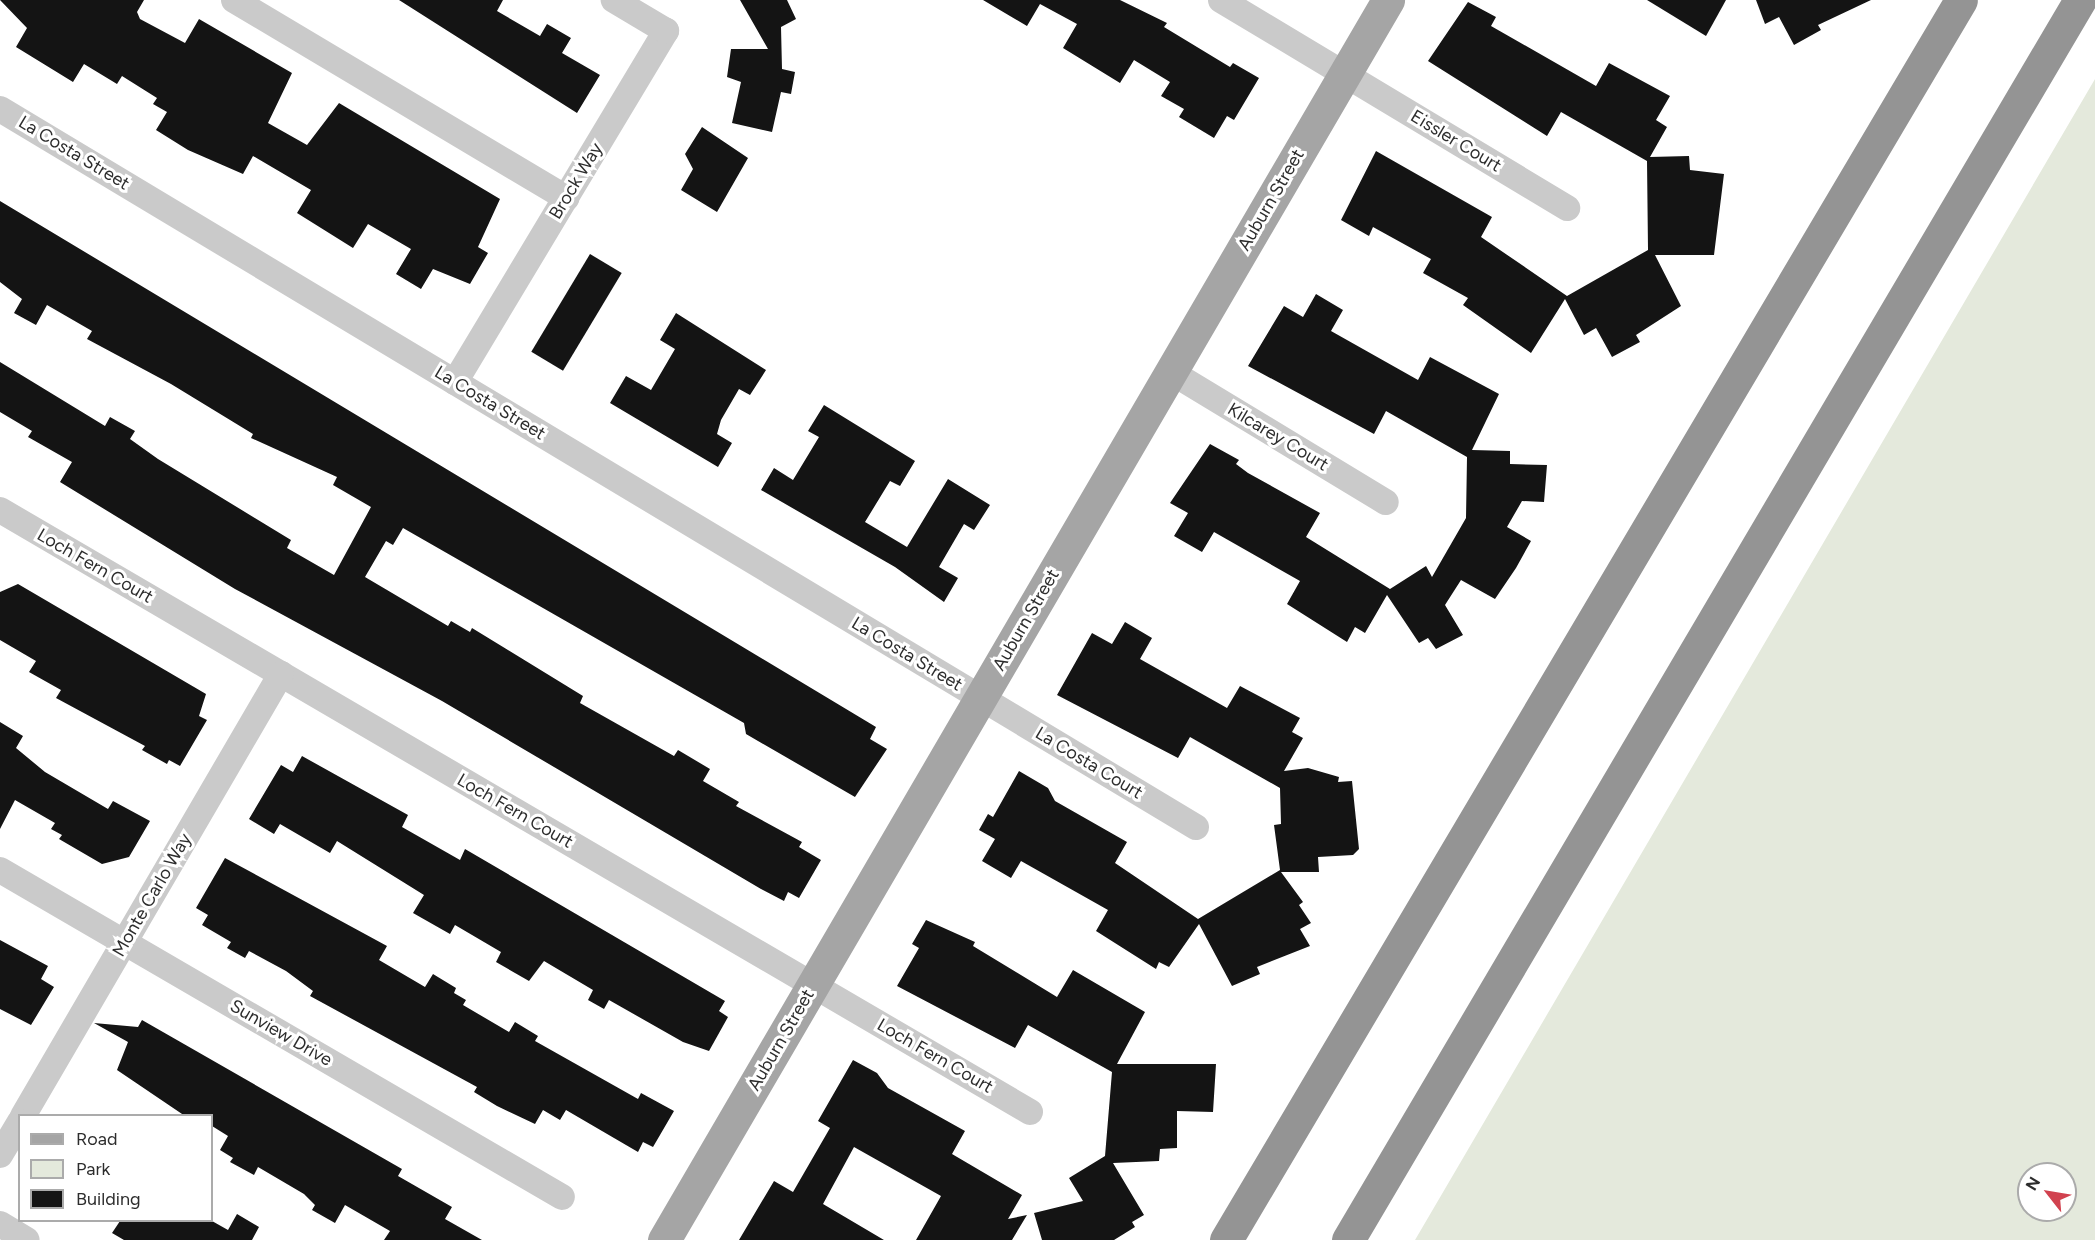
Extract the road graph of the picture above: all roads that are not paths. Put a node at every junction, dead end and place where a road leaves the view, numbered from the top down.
1 (234, 0) edge
2 (614, 0) edge
3 (1221, 0) edge
4 (1388, 0) edge
5 (2080, 0) edge
6 (1956, 7) edge
7 (1345, 74) junction
8 (0, 109) edge
9 (566, 198) junction
10 (1567, 208) dead end
11 (1171, 372) junction
12 (455, 382) junction
13 (1386, 502) dead end
14 (0, 510) edge
15 (281, 674) junction
16 (981, 698) junction
17 (1196, 827) dead end
18 (0, 870) edge
19 (124, 942) junction
20 (813, 985) junction
21 (1030, 1112) dead end
22 (24, 1114) edge
23 (18, 1125) edge
24 (0, 1155) edge
25 (562, 1197) dead end
26 (0, 1224) edge
27 (27, 1240) edge
28 (664, 1240) edge
29 (1226, 1240) edge
30 (1348, 1240) edge

1 - 9 street
2 - 9 street, Brock Way
3 - 7 street, Eissler Court
4 - 7 main road, Auburn Street
5 - 30 highway
6 - 29 highway
7 - 10 street, Eissler Court
7 - 11 main road, Auburn Street
8 - 12 street, La Costa Street
9 - 12 street, Brock Way
11 - 13 street, Kilcarey Court
11 - 16 main road, Auburn Street
12 - 16 street, La Costa Street
14 - 15 street, Loch Fern Court
15 - 19 street, Monte Carlo Way
15 - 20 street, Loch Fern Court
16 - 17 street, La Costa Court
16 - 20 main road, Auburn Street
18 - 19 street, Sunview Drive
19 - 22 street, Monte Carlo Way
19 - 25 street, Sunview Drive
20 - 21 street, Loch Fern Court
20 - 28 main road, Auburn Street
23 - 24 street
26 - 27 street

